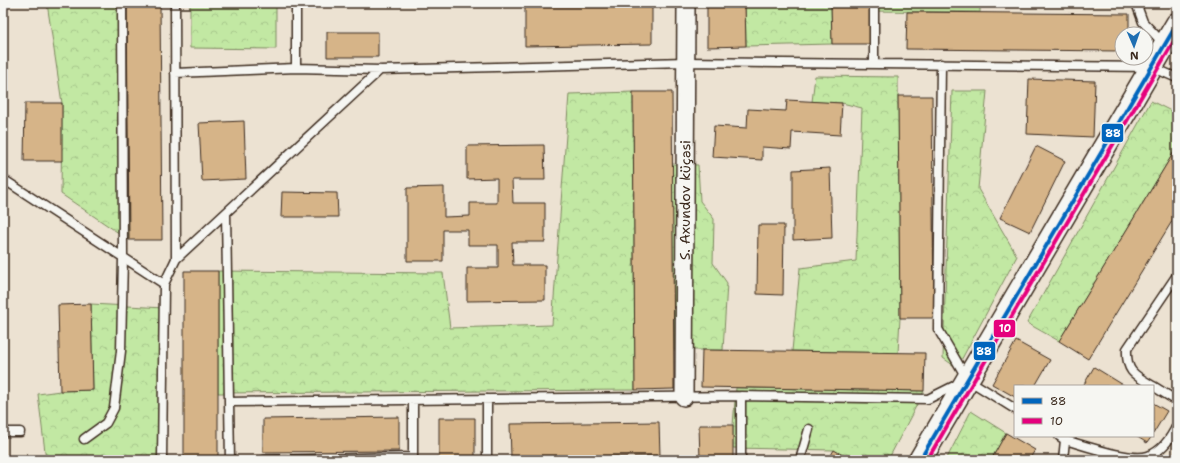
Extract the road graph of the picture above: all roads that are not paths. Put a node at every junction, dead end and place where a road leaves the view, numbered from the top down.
1 (122, 3) edge
2 (175, 3) edge
3 (296, 3) edge
4 (686, 3) edge
5 (874, 3) edge
6 (1136, 3) edge
7 (1177, 24) edge
8 (1165, 45) junction
9 (686, 62) junction
10 (874, 63) junction
11 (941, 64) junction
12 (1152, 67) junction
13 (296, 68) junction
14 (380, 70) junction
15 (175, 73) junction
16 (1177, 78) edge
17 (3, 179) edge
18 (226, 213) junction
19 (123, 258) junction
20 (176, 259) junction
21 (1177, 275) edge
22 (164, 284) junction
23 (968, 379) junction
24 (1151, 385) edge
25 (1154, 387) edge
26 (741, 396) junction
27 (684, 397) junction
28 (487, 399) junction
29 (413, 400) junction
30 (1177, 401) edge
31 (229, 402) junction
32 (1014, 408) edge
33 (1176, 427) edge
34 (810, 429) dead end
35 (3, 432) edge
36 (20, 432) dead end
37 (1062, 438) edge
38 (84, 439) dead end
39 (162, 460) edge
40 (230, 460) edge
41 (264, 460) edge
42 (487, 460) edge
43 (741, 460) edge
44 (800, 460) edge
45 (920, 460) edge
46 (1063, 460) edge

1 - 19 lane
2 - 15 lane
3 - 13 lane
4 - 9 street, S. Axundov küçəsi
5 - 10 lane
6 - 8 lane
7 - 8 street
8 - 12 street
9 - 10 lane
9 - 14 lane
9 - 27 street, S. Axundov küçəsi
10 - 11 lane
11 - 12 lane
11 - 23 lane
12 - 16 lane
12 - 23 street
13 - 14 lane
13 - 15 lane
14 - 18 lane
15 - 20 lane
17 - 19 lane
18 - 20 lane
18 - 31 lane
19 - 22 lane
19 - 38 lane
20 - 22 lane
21 - 24 lane
22 - 39 lane
23 - 26 lane
23 - 32 lane
23 - 45 street
25 - 30 lane
26 - 27 lane
26 - 43 lane
27 - 28 lane
28 - 29 lane
28 - 42 lane
29 - 31 lane
29 - 41 lane
31 - 40 lane
33 - 37 lane
34 - 44 lane
35 - 36 lane
37 - 46 lane

